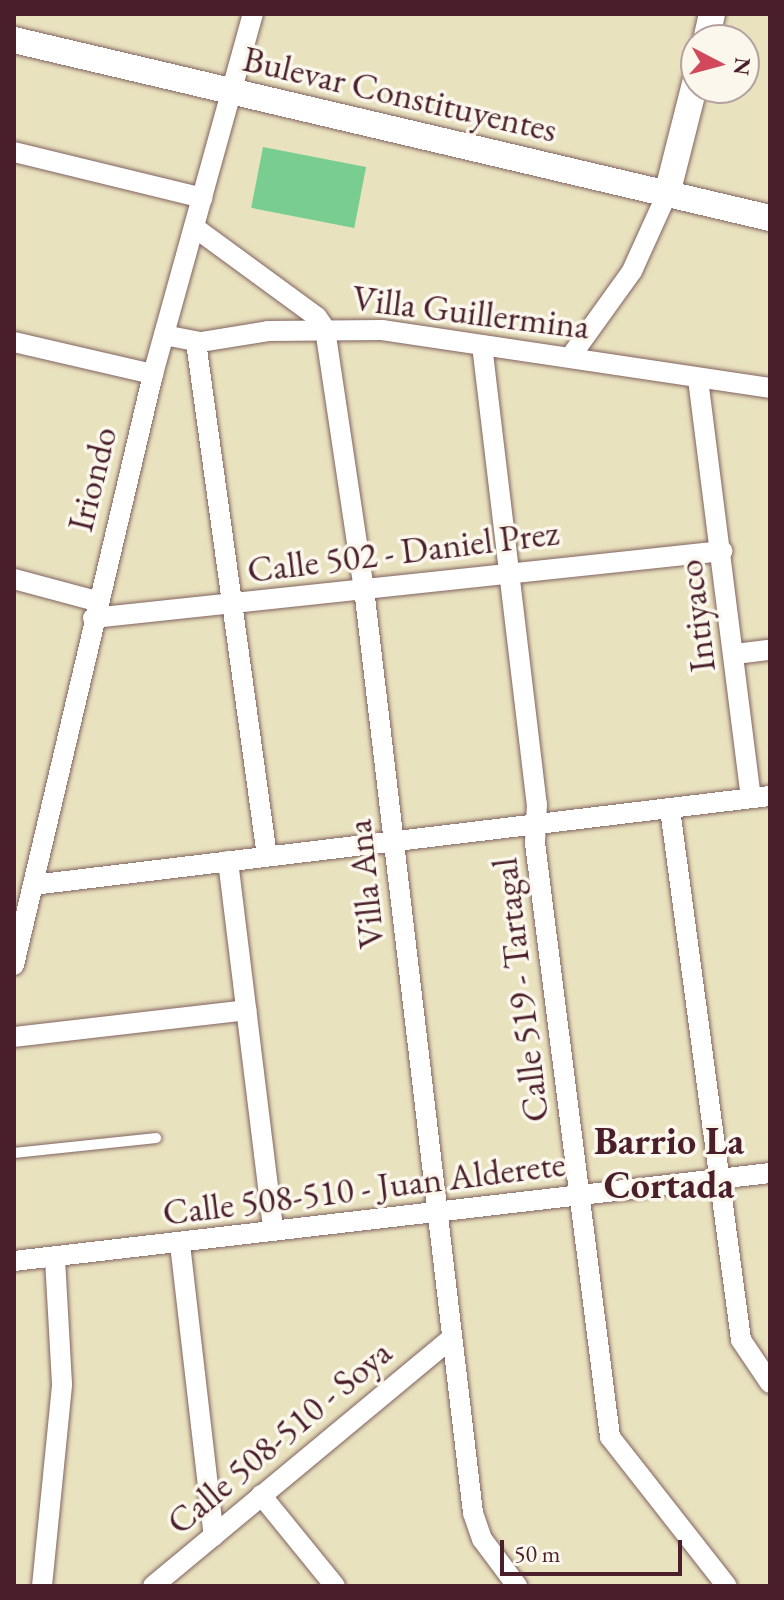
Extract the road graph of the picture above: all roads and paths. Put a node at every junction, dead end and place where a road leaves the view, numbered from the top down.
1 (253, 14) edge
2 (14, 40) edge
3 (235, 91) junction
4 (690, 104) edge
5 (14, 152) edge
6 (667, 194) junction
7 (202, 198) junction
8 (770, 218) edge
9 (194, 227) junction
10 (325, 329) junction
11 (164, 335) junction
12 (14, 342) edge
13 (196, 342) junction
14 (482, 345) junction
15 (571, 356) junction
16 (153, 374) junction
17 (698, 379) junction
18 (770, 388) edge
19 (722, 551) junction
20 (510, 571) junction
21 (14, 579) edge
22 (364, 589) junction
23 (234, 605) junction
24 (94, 610) junction
25 (770, 650) edge
26 (735, 654) junction
27 (761, 797) edge
28 (670, 809) junction
29 (537, 825) junction
30 (394, 842) junction
31 (267, 856) junction
32 (228, 861) junction
33 (33, 885) junction
34 (14, 965) edge
35 (246, 1010) junction
36 (14, 1037) edge
37 (156, 1138) dead end
38 (14, 1153) edge
39 (770, 1173) edge
40 (717, 1180) junction
41 (579, 1196) junction
42 (435, 1212) junction
43 (273, 1230) junction
44 (180, 1244) junction
45 (55, 1257) junction
46 (14, 1261) edge
47 (449, 1340) junction
48 (770, 1383) edge
49 (261, 1495) junction
50 (214, 1536) junction
51 (42, 1586) edge
52 (153, 1586) edge
53 (335, 1586) edge
54 (517, 1586) edge
55 (727, 1586) edge

1 - 3 street, Iriondo
2 - 3 street, Bulevar Constituyentes
3 - 6 street, Bulevar Constituyentes
3 - 7 street, Iriondo
4 - 6 street
5 - 7 street
6 - 8 street, Bulevar Constituyentes
6 - 15 street
7 - 9 street, Iriondo
9 - 10 street
9 - 11 street, Iriondo
10 - 13 street, Villa Guillermina
10 - 14 street, Villa Guillermina
10 - 22 street, Villa Ana
11 - 13 street, Villa Guillermina
11 - 16 street, Iriondo
12 - 16 street
13 - 23 street
14 - 15 street, Villa Guillermina
14 - 20 street, Calle 519 - Tartagal
15 - 17 street, Villa Guillermina
16 - 24 street, Iriondo
17 - 18 street, Villa Guillermina
17 - 19 street, Intiyaco
19 - 20 street, Calle 502 - Daniel Prez
19 - 26 street, Intiyaco
20 - 22 street, Calle 502 - Daniel Prez
20 - 29 street, Calle 519 - Tartagal
21 - 24 street
22 - 23 street, Calle 502 - Daniel Prez
22 - 30 street, Villa Ana
23 - 24 street, Calle 502 - Daniel Prez
23 - 31 street
24 - 33 street, Iriondo
25 - 26 street
26 - 27 street, Intiyaco
27 - 28 street
28 - 29 street
28 - 40 street
29 - 30 street
29 - 41 street, Calle 519 - Tartagal
30 - 31 street
30 - 42 street, Villa Ana
31 - 32 street
32 - 33 street
32 - 35 street
33 - 34 street, Iriondo
35 - 36 street
35 - 43 street
37 - 38 lane
39 - 40 street, Calle 508-510 - Juan Alderete
40 - 41 street, Calle 508-510 - Juan Alderete
40 - 48 street
41 - 42 street, Calle 508-510 - Juan Alderete
41 - 55 street, Calle 519 - Tartagal
42 - 43 street, Calle 508-510 - Juan Alderete
42 - 47 street, Villa Ana
43 - 44 street, Calle 508-510 - Juan Alderete
44 - 45 street, Calle 508-510 - Juan Alderete
44 - 50 street
45 - 46 street, Calle 508-510 - Juan Alderete
45 - 51 street
47 - 49 street, Calle 508-510 - Soya
47 - 54 street, Villa Ana
49 - 50 street, Calle 508-510 - Soya
49 - 53 street
50 - 52 street, Calle 508-510 - Soya

